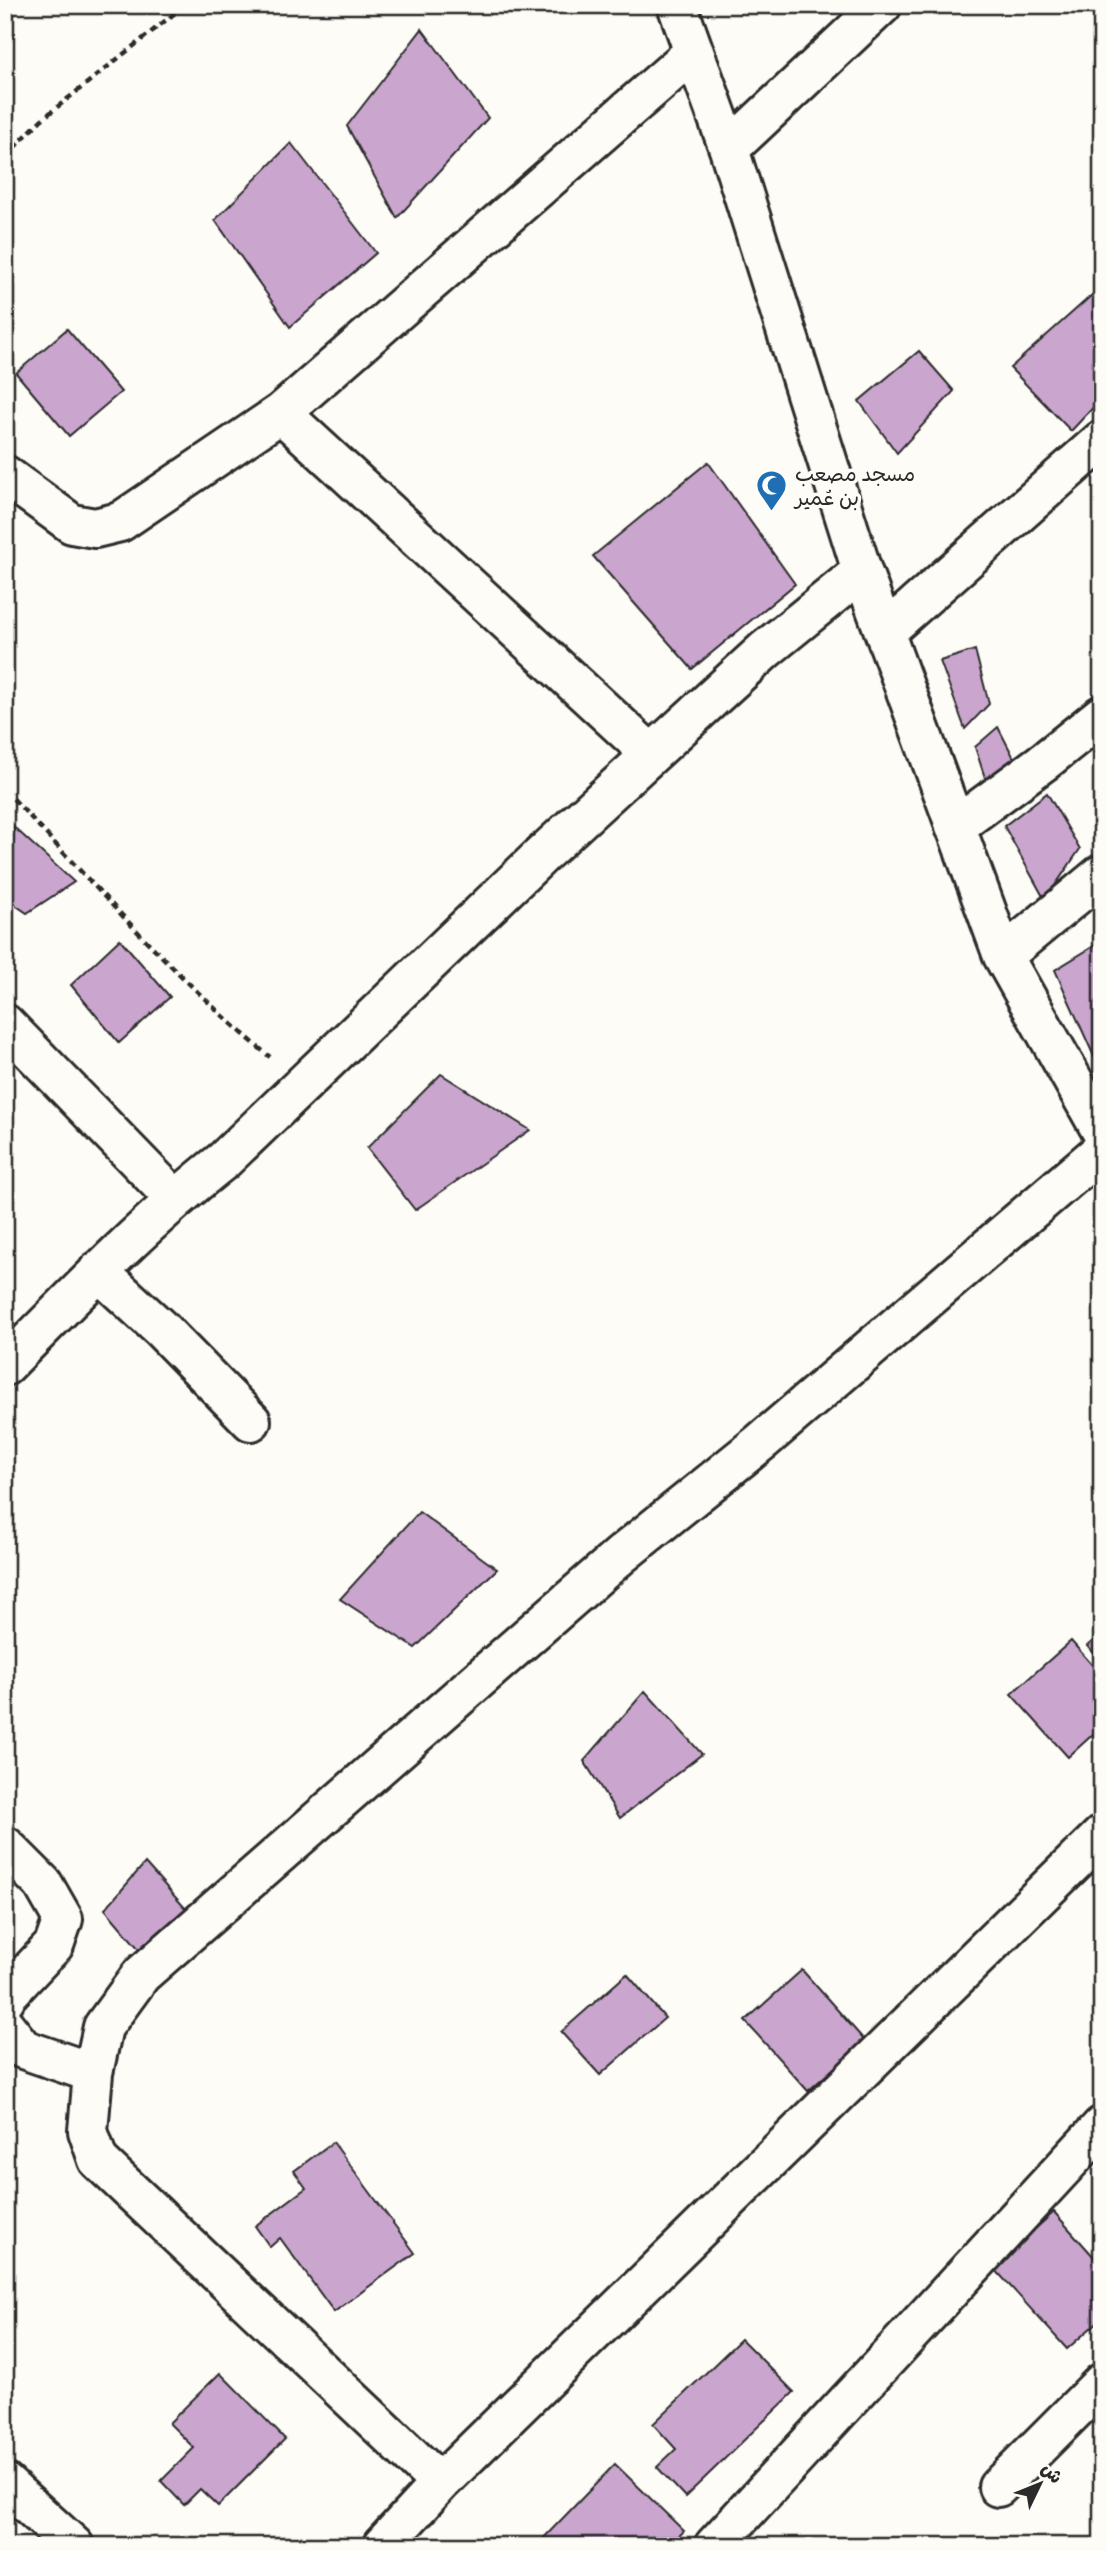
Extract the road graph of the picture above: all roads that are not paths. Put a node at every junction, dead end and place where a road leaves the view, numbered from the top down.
1 (677, 5) edge
2 (882, 5) edge
3 (694, 52) junction
4 (729, 149) junction
5 (281, 413) junction
6 (1102, 440) edge
7 (5, 475) edge
8 (862, 571) junction
9 (885, 632) junction
10 (1102, 715) edge
11 (652, 754) junction
12 (955, 827) junction
13 (1102, 874) edge
14 (1003, 956) junction
15 (5, 1024) edge
16 (1102, 1132) edge
17 (1102, 1150) edge
18 (174, 1199) junction
19 (98, 1271) junction
20 (5, 1366) edge
21 (251, 1421) dead end
22 (1102, 1835) edge
23 (5, 1846) edge
24 (5, 1999) edge
25 (5, 2026) edge
26 (93, 2073) junction
27 (1102, 2126) edge
28 (1102, 2383) edge
29 (5, 2483) edge
30 (440, 2483) junction
31 (998, 2487) dead end
32 (74, 2546) edge
33 (382, 2546) edge
34 (714, 2546) edge

1 - 3 street
2 - 4 street
3 - 4 street
3 - 5 street
4 - 8 street
5 - 7 street
5 - 11 street
6 - 9 street
8 - 9 street
8 - 11 street
9 - 12 street
10 - 12 street
11 - 18 street
12 - 14 street
13 - 14 street
14 - 16 street
15 - 18 street
17 - 26 street
18 - 19 street
19 - 20 street
19 - 21 street
22 - 30 street
23 - 24 street
25 - 26 street
26 - 30 street
27 - 34 street
28 - 31 street
29 - 32 street
30 - 33 street

